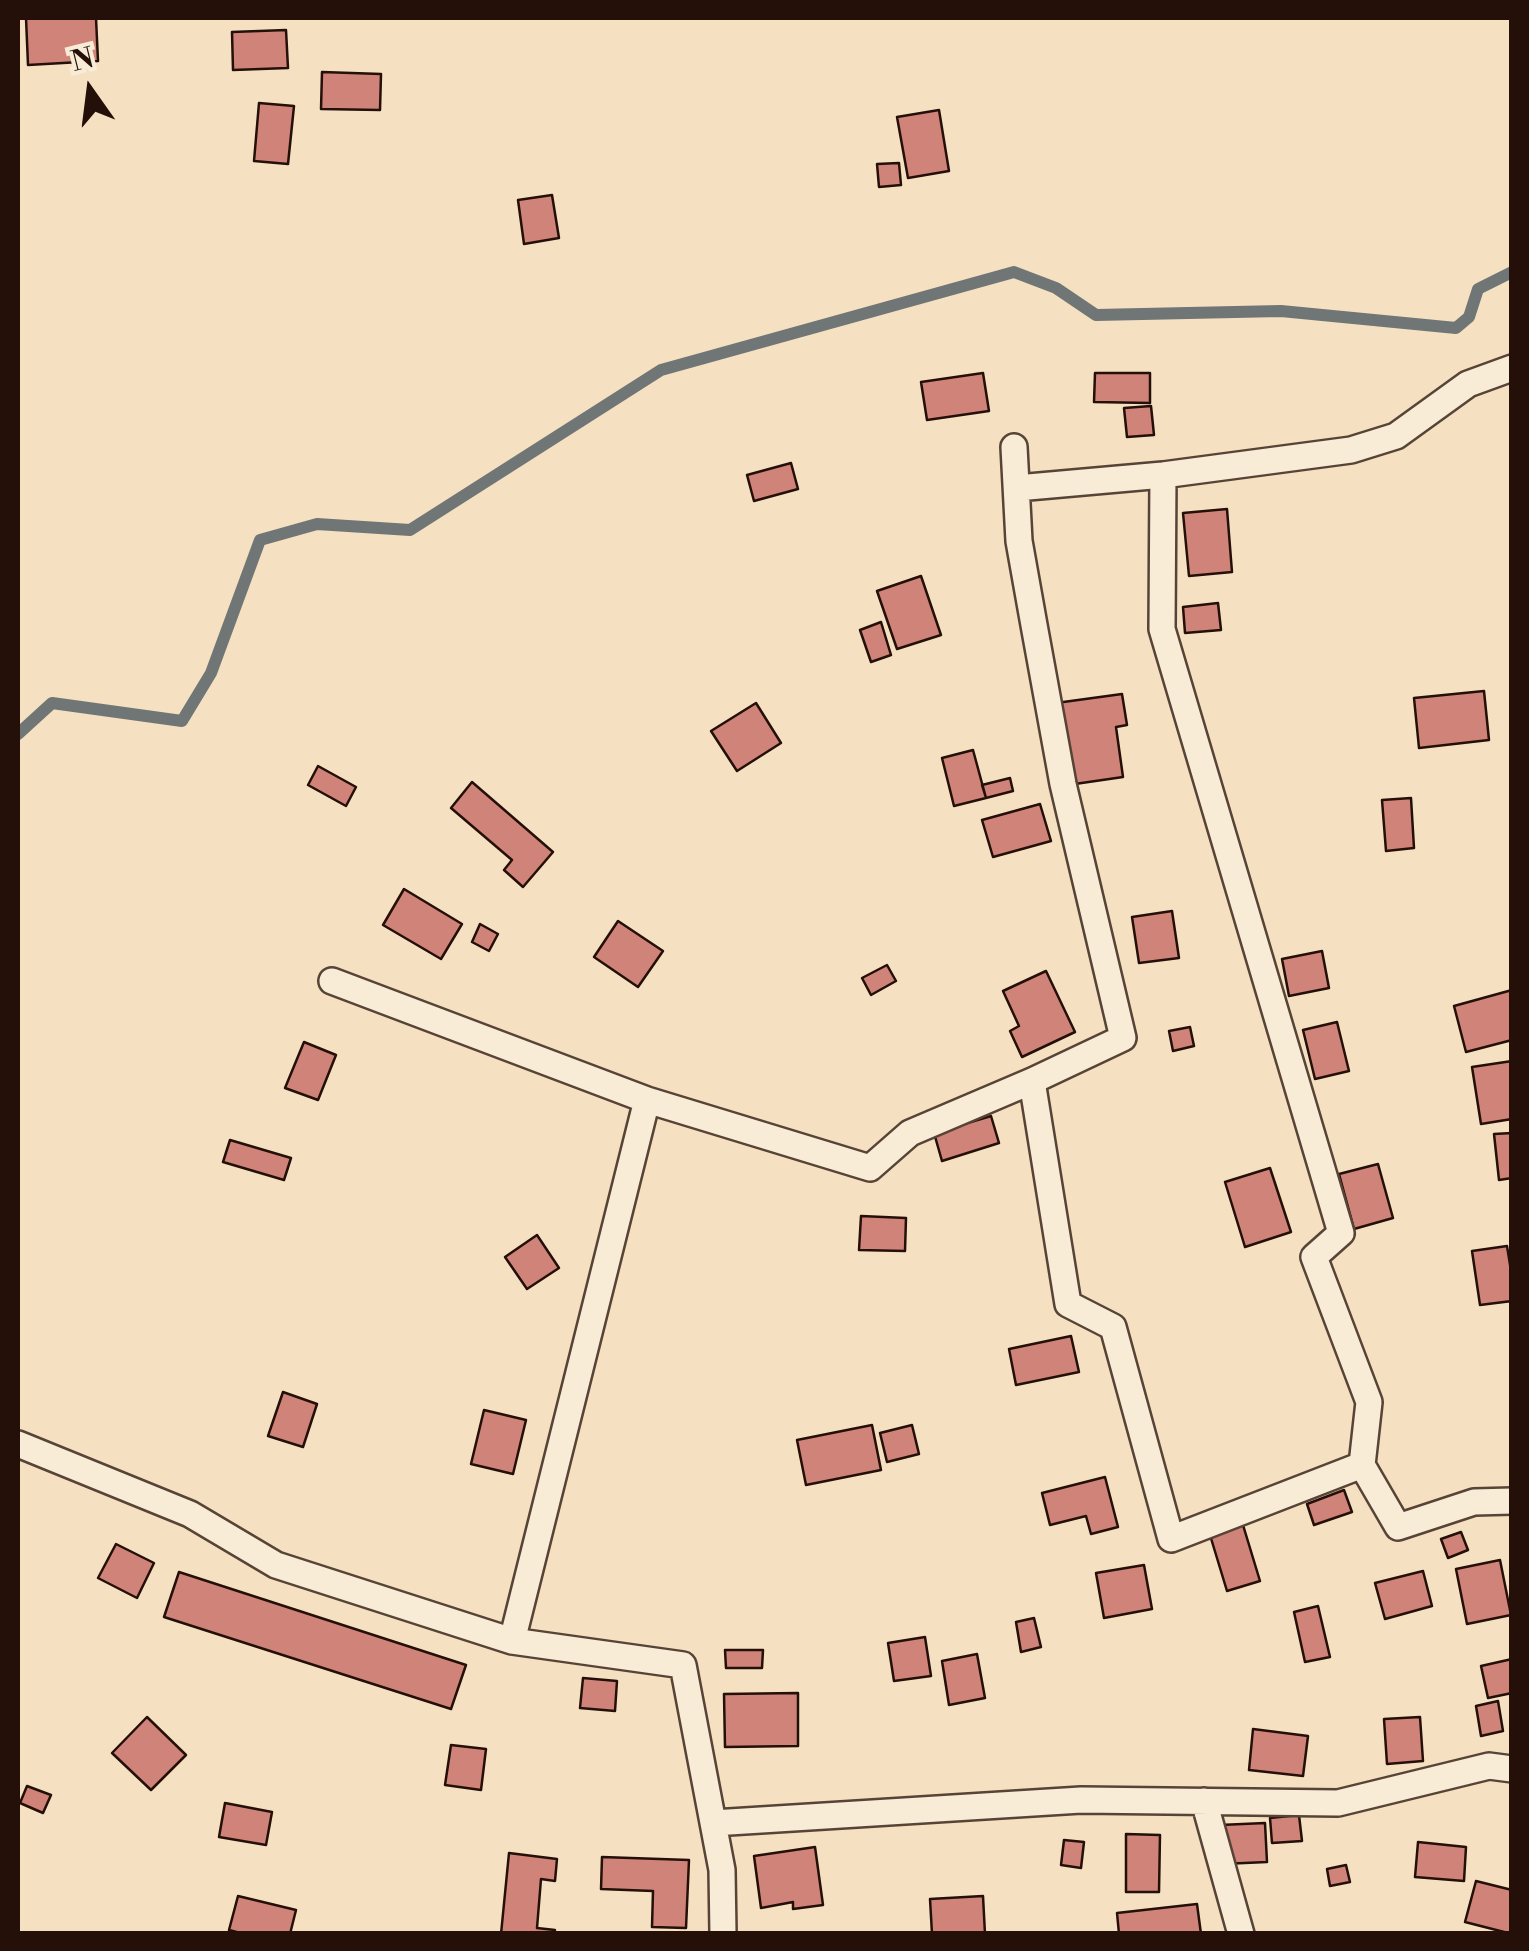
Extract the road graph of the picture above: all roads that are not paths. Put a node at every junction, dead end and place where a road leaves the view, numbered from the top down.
1 (1512, 368) edge
2 (1014, 448) dead end
3 (1163, 475) junction
4 (1017, 488) junction
5 (332, 981) dead end
6 (1032, 1081) junction
7 (647, 1100) junction
8 (18, 1444) edge
9 (1362, 1465) junction
10 (1512, 1501) edge
11 (512, 1641) junction
12 (1512, 1769) edge
13 (1204, 1801) junction
14 (714, 1823) junction
15 (723, 1934) edge
16 (1241, 1934) edge

1 - 3 lane
2 - 4 lane
3 - 4 lane
3 - 9 lane
4 - 6 lane
5 - 7 lane
6 - 7 lane
6 - 9 lane
7 - 11 lane
8 - 11 lane
9 - 10 lane
11 - 14 lane
12 - 13 lane
13 - 14 lane
13 - 16 lane
14 - 15 lane

